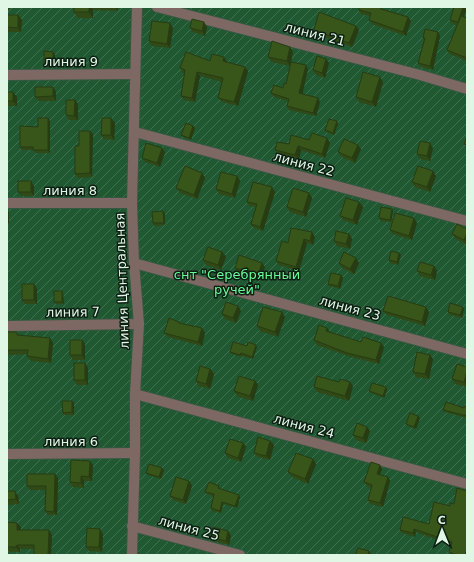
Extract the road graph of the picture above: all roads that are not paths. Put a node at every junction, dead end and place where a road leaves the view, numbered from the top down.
1 (137, 7) edge
2 (156, 7) edge
3 (135, 74) junction
4 (7, 75) edge
5 (467, 89) edge
6 (135, 132) junction
7 (7, 203) edge
8 (132, 203) junction
9 (467, 221) edge
10 (134, 263) junction
11 (139, 324) junction
12 (7, 326) edge
13 (467, 354) edge
14 (135, 394) junction
15 (7, 454) edge
16 (135, 454) junction
17 (467, 484) edge
18 (132, 526) junction
19 (132, 555) edge
20 (240, 555) edge

1 - 3 street, линия Центральная
2 - 5 street, линия 21
3 - 4 street, линия 9
3 - 6 street, линия Центральная
6 - 8 street, линия Центральная
6 - 9 street, линия 22
7 - 8 street, линия 8
8 - 10 street, линия Центральная
10 - 11 street, линия Центральная
10 - 13 street, линия 23
11 - 12 street, линия 7
11 - 14 street, линия Центральная
14 - 16 street, линия Центральная
14 - 17 street, линия 24
15 - 16 street, линия 6
16 - 18 street, линия Центральная
18 - 19 street, линия Центральная
18 - 20 street, линия 25

